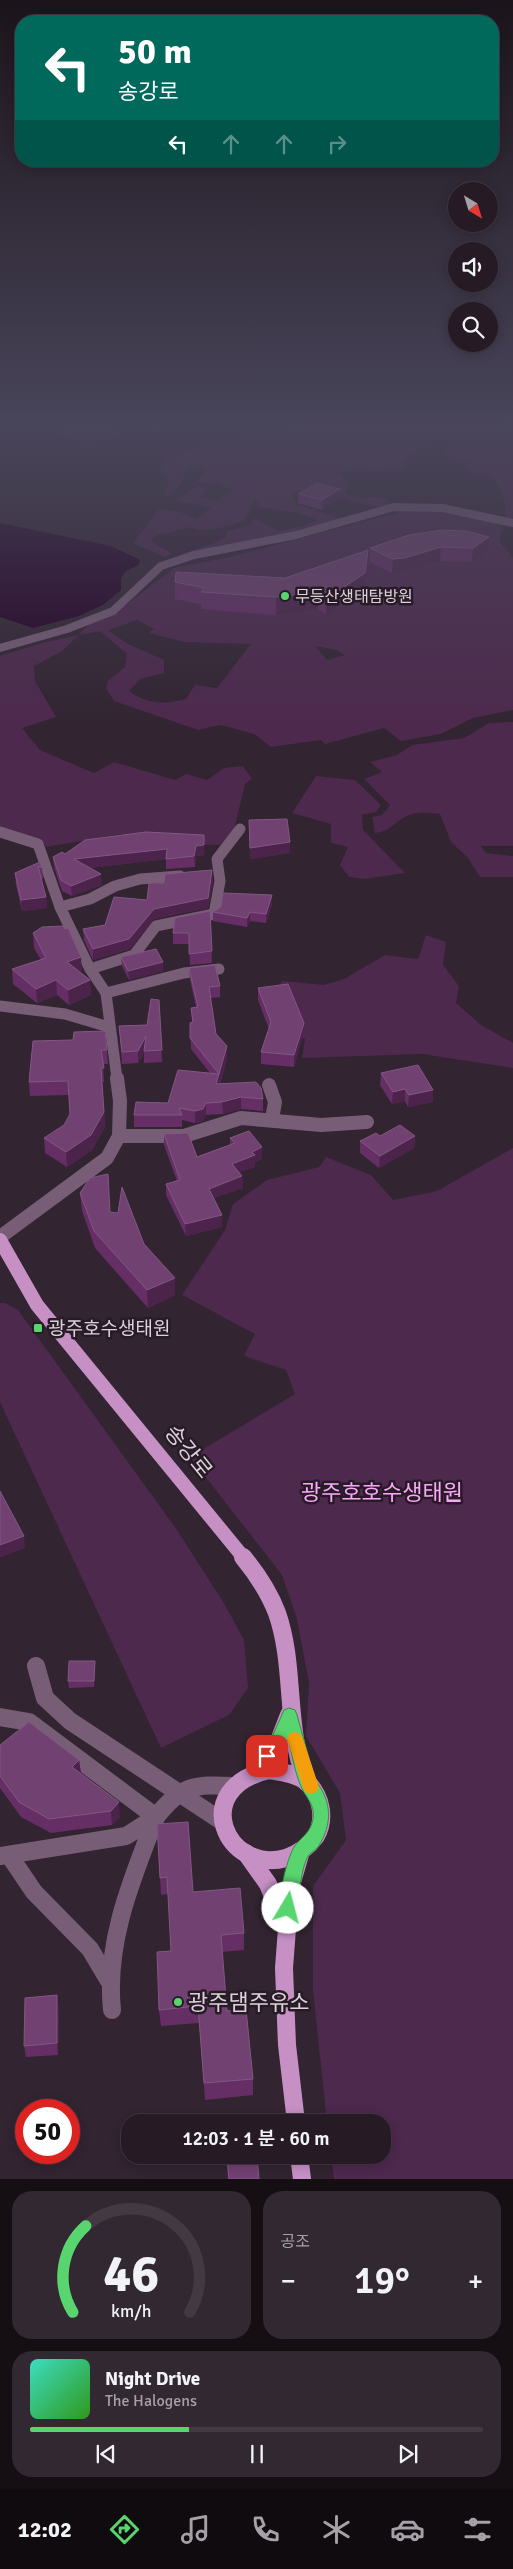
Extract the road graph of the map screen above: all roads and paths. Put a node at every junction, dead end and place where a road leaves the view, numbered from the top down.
1 (325, 527) edge
2 (0, 648) edge
3 (240, 829) dead end
4 (0, 832) edge
5 (219, 872) junction
6 (205, 874) edge
7 (189, 876) edge
8 (60, 907) junction
9 (90, 969) junction
10 (219, 969) dead end
11 (106, 994) junction
12 (0, 1006) edge
13 (109, 1027) junction
14 (269, 1085) dead end
15 (272, 1119) junction
16 (367, 1122) dead end
17 (119, 1136) junction
18 (0, 1239) edge
19 (36, 1666) dead end
20 (289, 1715) junction
21 (0, 1717) edge
22 (256, 1772) junction
23 (308, 1783) junction
24 (234, 1786) junction
25 (177, 1791) junction
26 (156, 1816) junction
27 (223, 1822) junction
28 (301, 1851) junction
29 (246, 1853) junction
30 (4, 1855) edge
31 (286, 1928) junction
32 (109, 1981) junction
33 (112, 2010) dead end
34 (295, 2114) edge
35 (300, 2164) edge
36 (302, 2179) edge

1 - 2 street
3 - 5 street
4 - 8 street
5 - 6 street
5 - 9 street
7 - 8 street
8 - 9 street
9 - 11 street
10 - 11 street
11 - 13 street
12 - 13 street
13 - 17 street
14 - 15 street
15 - 16 street
15 - 17 street
17 - 18 street
18 - 20 main road, 송강로
19 - 25 street
20 - 22 main road, 송강로
20 - 23 main road, 송강로
21 - 26 street
22 - 23 main road
22 - 24 main road, 송강로
23 - 28 main road, 송강로
24 - 25 street
24 - 27 main road
25 - 26 street
25 - 27 street
26 - 30 street
26 - 32 street
27 - 29 main road, 송강로
28 - 29 main road
28 - 31 main road, 송강로
29 - 31 main road, 송강로
30 - 32 street
31 - 34 main road, 송강로
32 - 33 street
35 - 36 main road

